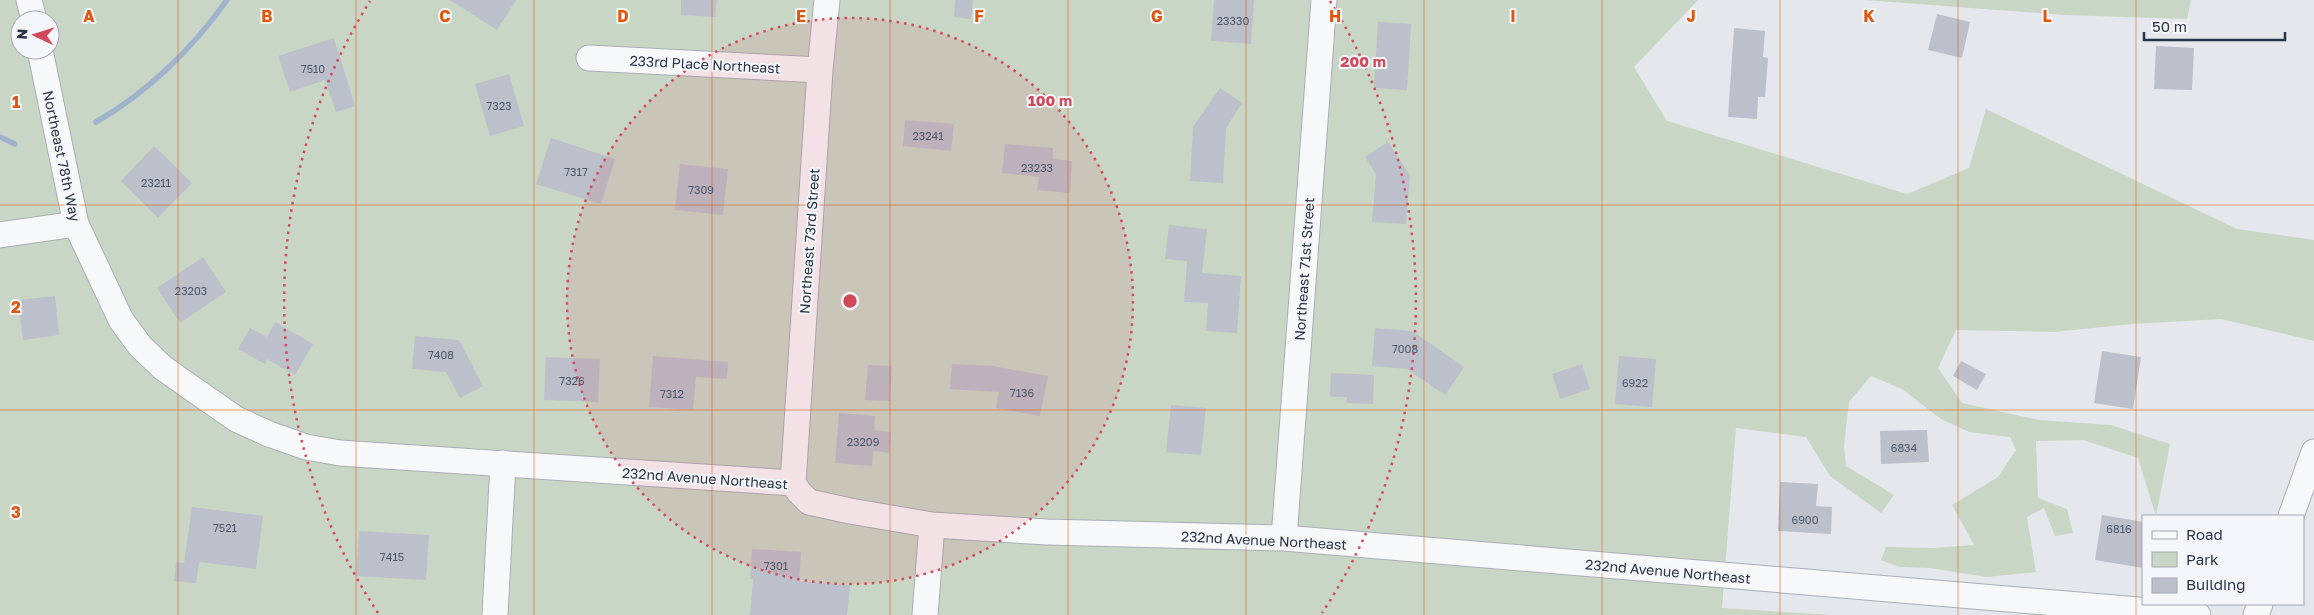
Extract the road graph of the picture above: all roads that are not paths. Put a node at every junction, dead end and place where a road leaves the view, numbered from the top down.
1 (1324, 0) edge
2 (831, 2) edge
3 (589, 58) dead end
4 (42, 60) edge
5 (820, 70) junction
6 (76, 224) junction
7 (0, 235) edge
8 (340, 452) joint
9 (2314, 452) edge
10 (503, 463) junction
11 (793, 483) junction
12 (2291, 515) edge
13 (932, 525) junction
14 (1284, 538) junction
15 (495, 615) edge
16 (925, 615) edge
17 (2198, 615) edge

1 - 14 street, Northeast 71st Street
2 - 5 street, Northeast 73rd Street
3 - 5 street, 233rd Place Northeast
4 - 6 street, Northeast 78th Way
5 - 11 street, Northeast 73rd Street
6 - 7 street
6 - 8 street, Northeast 78th Way
8 - 10 street, 232nd Avenue Northeast
9 - 12 street
10 - 11 street, 232nd Avenue Northeast
10 - 15 street
11 - 13 street, 232nd Avenue Northeast
13 - 14 street, 232nd Avenue Northeast
13 - 16 street
14 - 17 street, 232nd Avenue Northeast

